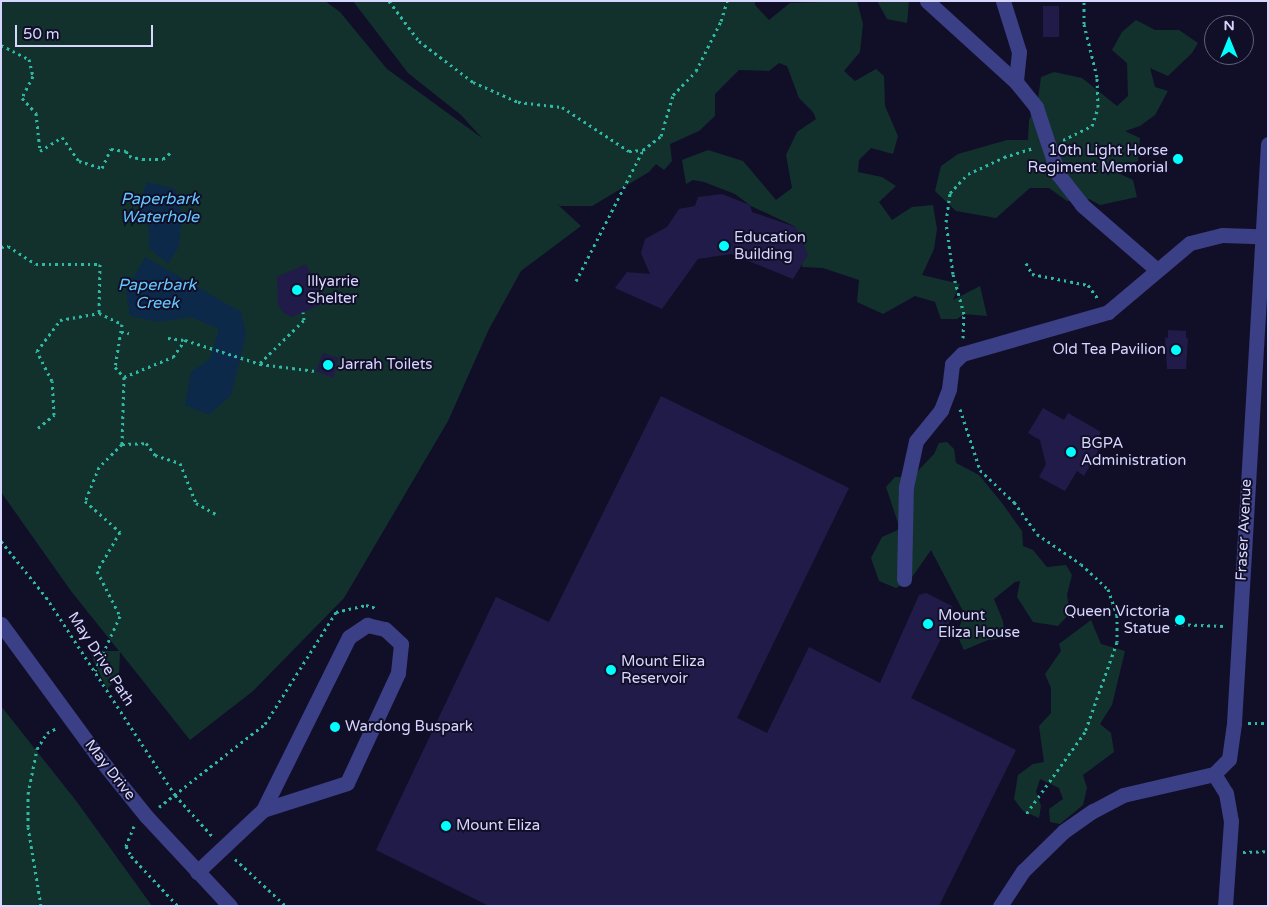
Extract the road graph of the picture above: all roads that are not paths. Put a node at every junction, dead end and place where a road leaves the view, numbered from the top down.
1 (927, 1) edge
2 (1002, 1) edge
3 (1016, 82) junction
4 (1268, 144) edge
5 (1260, 236) junction
6 (1156, 269) junction
7 (904, 579) dead end
8 (1, 624) edge
9 (1214, 774) junction
10 (263, 810) junction
11 (197, 872) junction
12 (230, 906) edge
13 (1000, 906) edge
14 (1225, 906) edge

1 - 3 street
2 - 3 street
3 - 6 street
4 - 5 street, Fraser Avenue
5 - 6 street
5 - 9 street, Fraser Avenue
6 - 7 street
8 - 11 street, May Drive
9 - 13 street
9 - 14 street
10 - 10 street
10 - 11 street
11 - 12 street, May Drive

